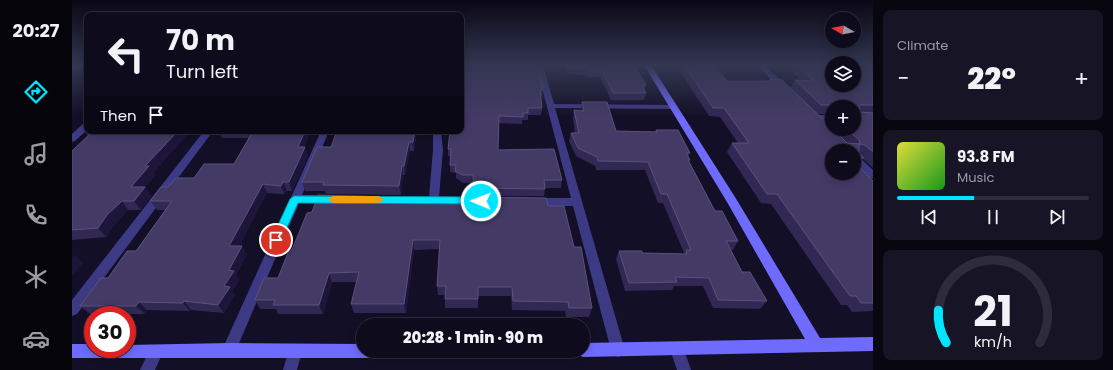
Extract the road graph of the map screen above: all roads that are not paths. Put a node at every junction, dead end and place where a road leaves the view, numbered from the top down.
1 (544, 82) edge
2 (657, 82) edge
3 (778, 82) edge
4 (792, 96) edge
5 (550, 106) junction
6 (672, 107) junction
7 (825, 116) edge
8 (823, 126) edge
9 (84, 128) edge
10 (207, 134) edge
11 (324, 134) edge
12 (437, 134) edge
13 (72, 139) edge
14 (861, 165) edge
15 (873, 176) edge
16 (294, 199) junction
17 (341, 199) edge
18 (403, 200) edge
19 (434, 200) junction
20 (496, 201) edge
21 (525, 201) edge
22 (577, 202) junction
23 (72, 310) edge
24 (816, 344) junction
25 (872, 345) edge
26 (677, 349) junction
27 (229, 350) junction
28 (590, 350) edge
29 (618, 350) junction
30 (72, 351) edge
31 (296, 351) junction
32 (356, 351) edge
33 (156, 352) junction
34 (147, 370) edge
35 (290, 370) edge
36 (684, 370) edge

1 - 5 street
2 - 6 street
3 - 4 street
5 - 6 street
5 - 22 street
6 - 24 street
7 - 8 street
9 - 13 street
10 - 23 street
11 - 16 street
12 - 19 street
14 - 15 street
16 - 17 street
16 - 27 street
18 - 19 street
19 - 20 street
21 - 22 street
22 - 29 street
24 - 25 street
24 - 26 street
26 - 29 street
26 - 36 street
27 - 31 street
27 - 33 street
28 - 29 street
30 - 33 street
31 - 32 street
31 - 35 street
33 - 34 street

